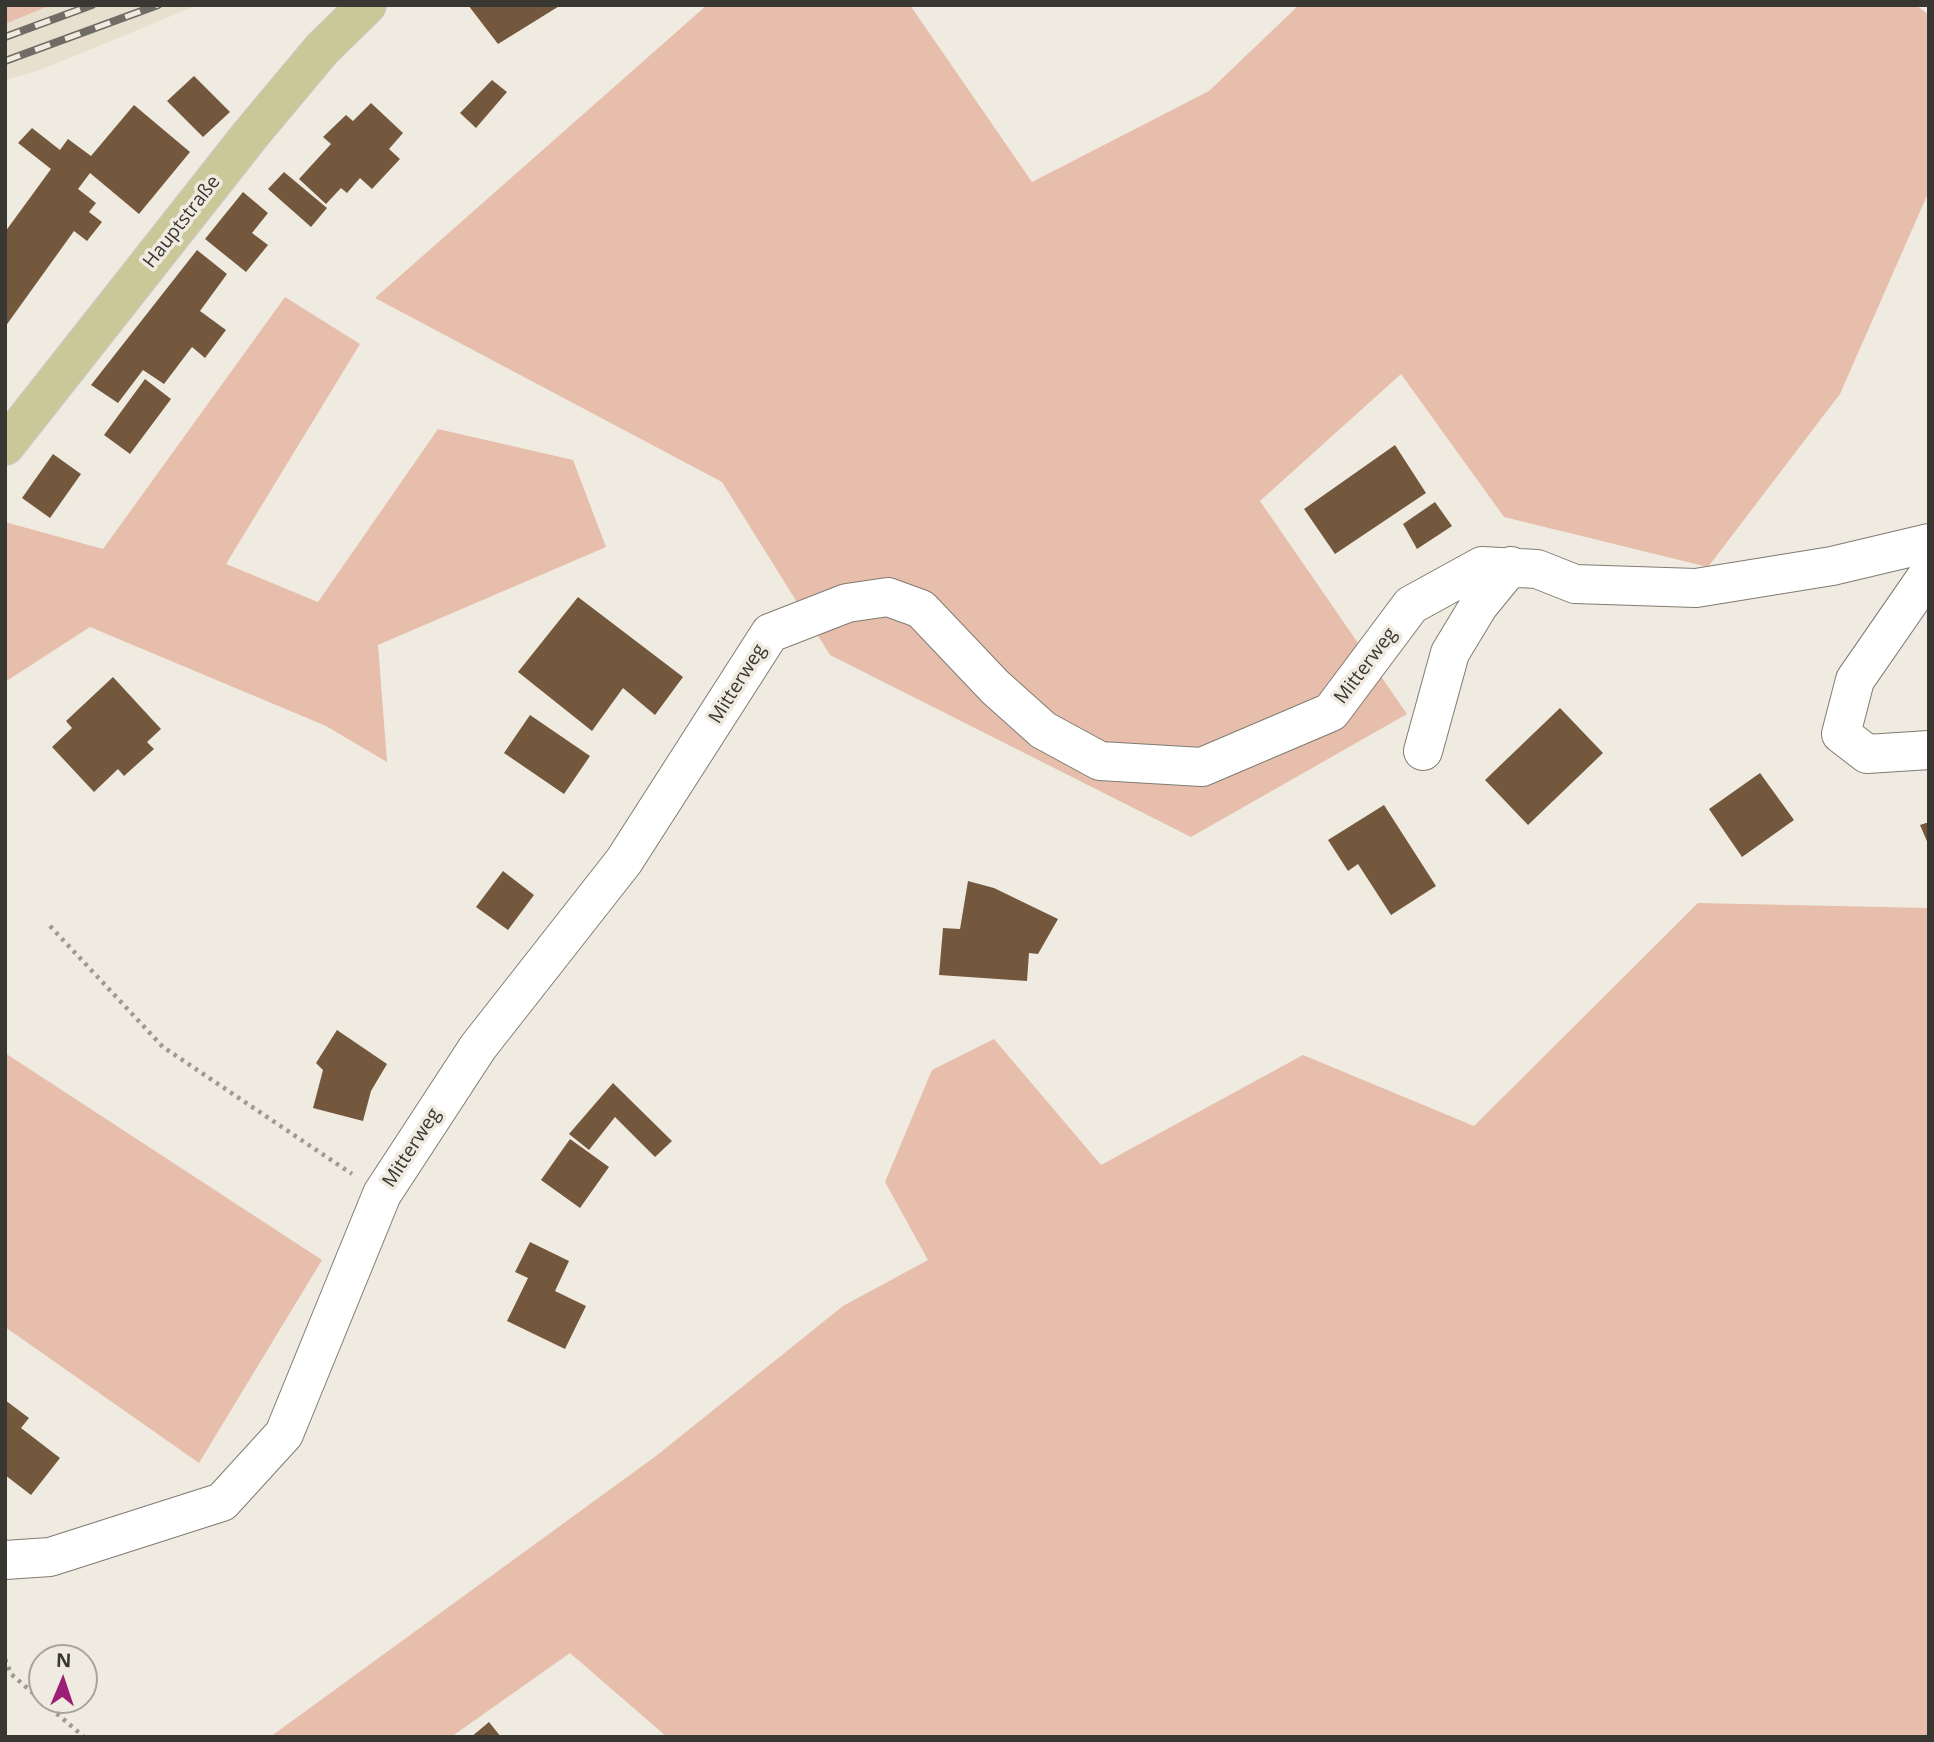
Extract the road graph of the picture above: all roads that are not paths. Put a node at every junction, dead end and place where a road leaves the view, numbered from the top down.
1 (367, 5) edge
2 (5, 446) edge
3 (1929, 543) edge
4 (1511, 566) junction
5 (1929, 573) edge
6 (1929, 750) edge
7 (1423, 751) dead end
8 (5, 1560) edge

1 - 2 main road, Hauptstraße
3 - 4 street, Mitterweg
4 - 7 street
4 - 8 street, Mitterweg
5 - 6 street

